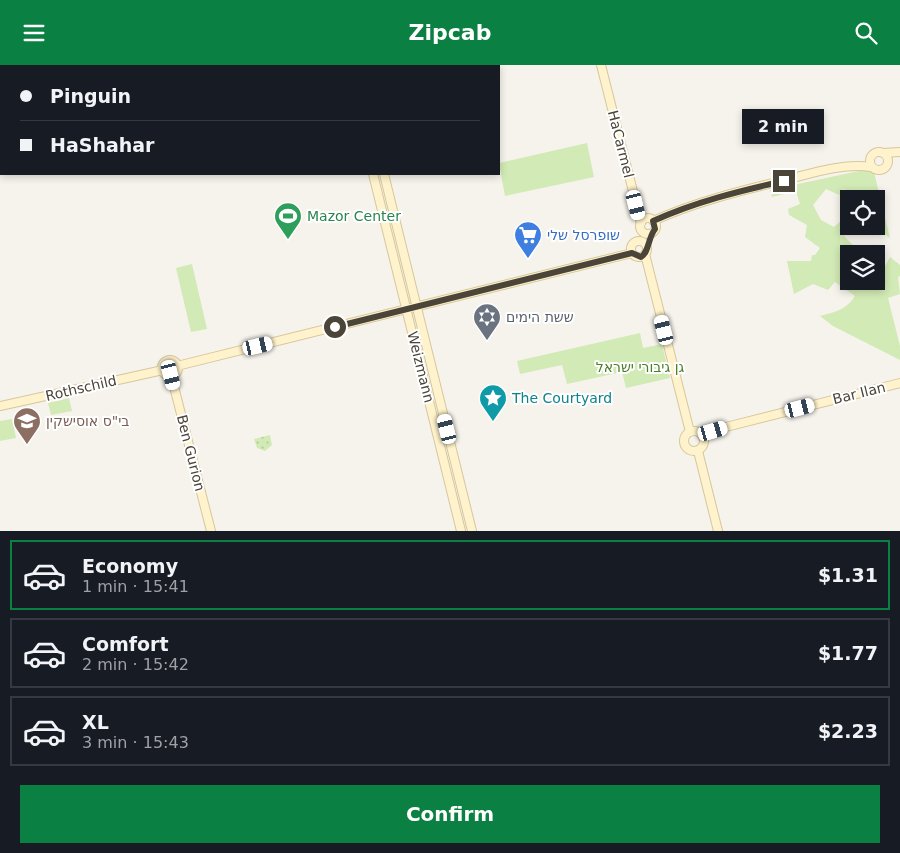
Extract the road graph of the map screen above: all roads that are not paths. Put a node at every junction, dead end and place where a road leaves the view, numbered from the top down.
1 (601, 65) edge
2 (900, 152) edge
3 (883, 153) junction
4 (871, 157) junction
5 (888, 162) junction
6 (852, 165) junction
7 (871, 167) junction
8 (373, 175) edge
9 (384, 175) edge
10 (653, 221) junction
11 (641, 226) junction
12 (651, 233) junction
13 (637, 242) junction
14 (646, 250) junction
15 (632, 253) junction
16 (417, 306) junction
17 (406, 309) junction
18 (177, 366) junction
19 (163, 370) junction
20 (171, 375) junction
21 (900, 383) edge
22 (0, 406) edge
23 (690, 432) junction
24 (703, 437) junction
25 (698, 451) junction
26 (211, 531) edge
27 (461, 531) edge
28 (472, 531) edge
29 (718, 531) edge

1 - 11 street, HaCarmel
2 - 3 street
2 - 5 street
3 - 4 street
3 - 5 street
4 - 6 street
4 - 7 street
5 - 7 street
6 - 7 street
6 - 10 street
8 - 17 street, Weizmann
9 - 16 street, Weizmann
10 - 11 street
10 - 12 street
11 - 12 street
11 - 13 street
12 - 14 street
13 - 14 street
13 - 15 street
14 - 15 street
14 - 23 street
15 - 16 street
16 - 17 street
16 - 28 street, Weizmann
17 - 18 street
17 - 27 street, Weizmann
18 - 19 street
18 - 20 street
19 - 20 street
19 - 22 street, Rothschild
20 - 26 street, Ben Gurion
21 - 24 street, Bar Ilan
23 - 24 street
23 - 25 street
24 - 25 street
25 - 29 street

